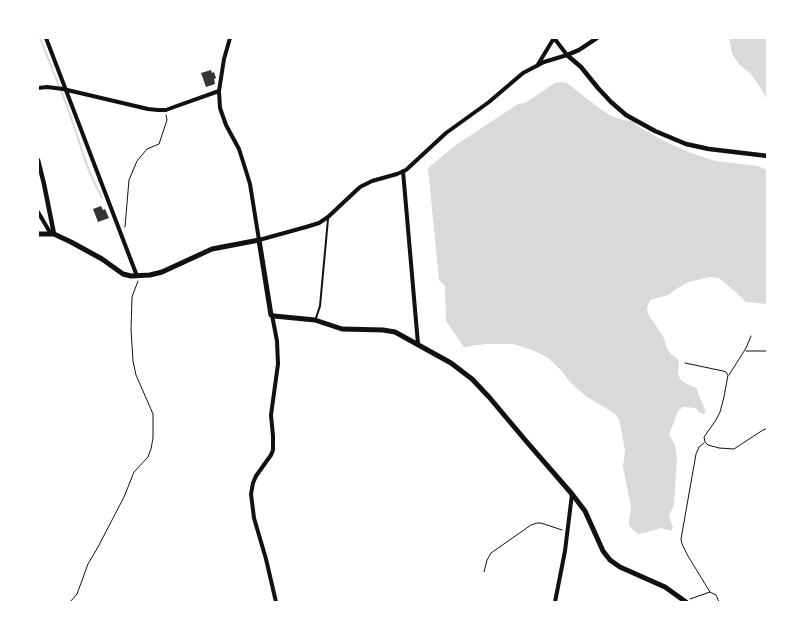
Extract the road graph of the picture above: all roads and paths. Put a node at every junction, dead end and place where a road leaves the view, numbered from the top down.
1 (46, 38) edge
2 (230, 38) edge
3 (554, 38) edge
4 (597, 38) edge
5 (567, 55) junction
6 (536, 66) junction
7 (38, 88) edge
8 (66, 90) junction
9 (219, 91) junction
10 (166, 110) junction
11 (768, 156) edge
12 (38, 160) edge
13 (39, 169) edge
14 (403, 171) junction
15 (38, 212) edge
16 (328, 216) junction
17 (38, 234) edge
18 (52, 234) junction
19 (259, 240) junction
20 (123, 242) junction
21 (139, 276) junction
22 (272, 314) junction
23 (315, 320) junction
24 (751, 336) dead end
25 (418, 344) junction
26 (745, 351) junction
27 (768, 351) edge
28 (685, 363) dead end
29 (728, 375) junction
30 (768, 428) edge
31 (705, 442) junction
32 (572, 494) junction
33 (568, 532) junction
34 (484, 572) dead end
35 (710, 592) junction
36 (70, 602) edge
37 (276, 602) edge
38 (555, 602) edge
39 (686, 602) edge
40 (719, 602) edge

1 - 8 street
2 - 9 street
3 - 5 street
3 - 6 street
4 - 5 street
5 - 6 street
5 - 11 street
6 - 14 street
7 - 8 street
8 - 10 street
8 - 20 street
9 - 10 street
9 - 19 street
10 - 20 path
12 - 13 street
13 - 18 street
14 - 16 street
14 - 25 street
15 - 18 street
16 - 19 street
16 - 23 lane
17 - 18 main road
18 - 21 main road
19 - 21 main road
19 - 22 main road
20 - 21 street
21 - 36 path
22 - 23 main road
22 - 37 street
23 - 25 main road
24 - 26 path
25 - 32 main road
26 - 27 path
26 - 29 path
28 - 29 path
29 - 31 path
30 - 31 path
31 - 35 path
32 - 33 street
32 - 39 main road
33 - 34 path
33 - 38 street
35 - 39 path
35 - 40 path

